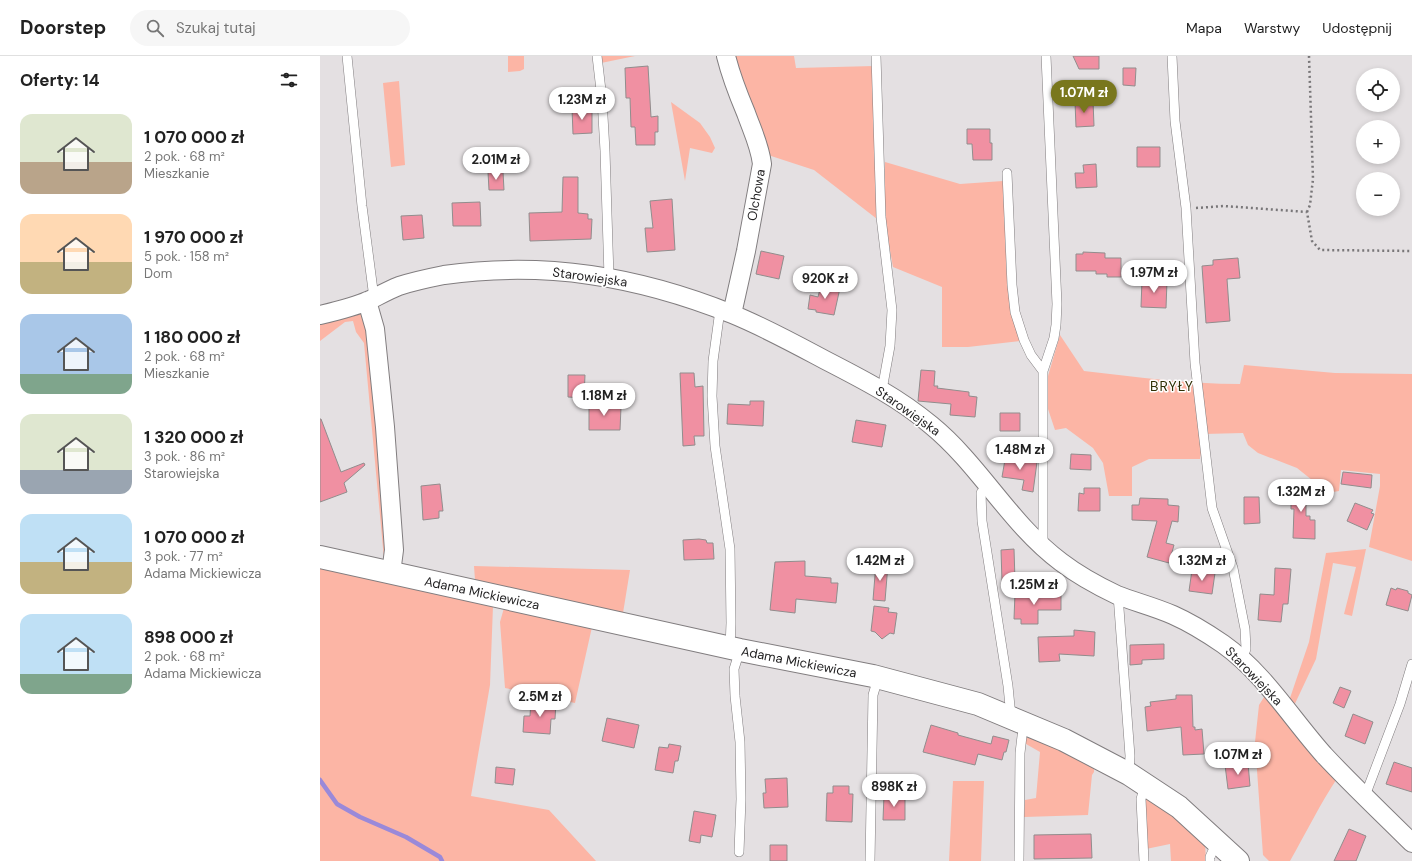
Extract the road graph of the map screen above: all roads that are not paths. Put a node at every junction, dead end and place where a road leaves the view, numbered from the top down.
1 (347, 56) edge
2 (597, 56) edge
3 (726, 56) edge
4 (876, 56) edge
5 (1046, 56) edge
6 (1172, 56) edge
7 (1006, 173) dead end
8 (609, 277) junction
9 (371, 300) junction
10 (726, 312) junction
11 (320, 315) edge
12 (1043, 371) junction
13 (882, 390) junction
14 (987, 485) junction
15 (1043, 547) junction
16 (320, 557) edge
17 (391, 574) junction
18 (1118, 595) junction
19 (735, 649) junction
20 (1242, 659) junction
21 (1412, 664) edge
22 (878, 678) junction
23 (1018, 720) junction
24 (1137, 779) junction
25 (1365, 796) junction
26 (1412, 843) edge
27 (1213, 851) edge
28 (739, 852) dead end
29 (870, 861) edge
30 (1019, 861) edge
31 (1144, 861) edge
32 (1238, 861) edge

1 - 9 lane
2 - 8 lane
3 - 10 street, Olchowa
4 - 13 lane
5 - 12 lane
6 - 20 lane
7 - 12 lane
8 - 9 street, Starowiejska
8 - 10 street, Starowiejska
9 - 11 street, Starowiejska
9 - 17 street
10 - 13 street, Starowiejska
10 - 19 lane
12 - 15 lane
13 - 14 street, Starowiejska
14 - 15 street, Starowiejska
14 - 23 lane
15 - 18 street, Starowiejska
16 - 17 street, Adama Mickiewicza
17 - 19 street, Adama Mickiewicza
18 - 20 street, Starowiejska
18 - 24 lane
19 - 22 street, Adama Mickiewicza
19 - 28 lane
20 - 25 street, Starowiejska
21 - 25 lane
22 - 23 street, Adama Mickiewicza
22 - 29 lane
23 - 24 street, Adama Mickiewicza
23 - 30 lane
24 - 27 street, Adama Mickiewicza
24 - 31 lane
25 - 26 street, Starowiejska
27 - 32 street, Adama Mickiewicza

